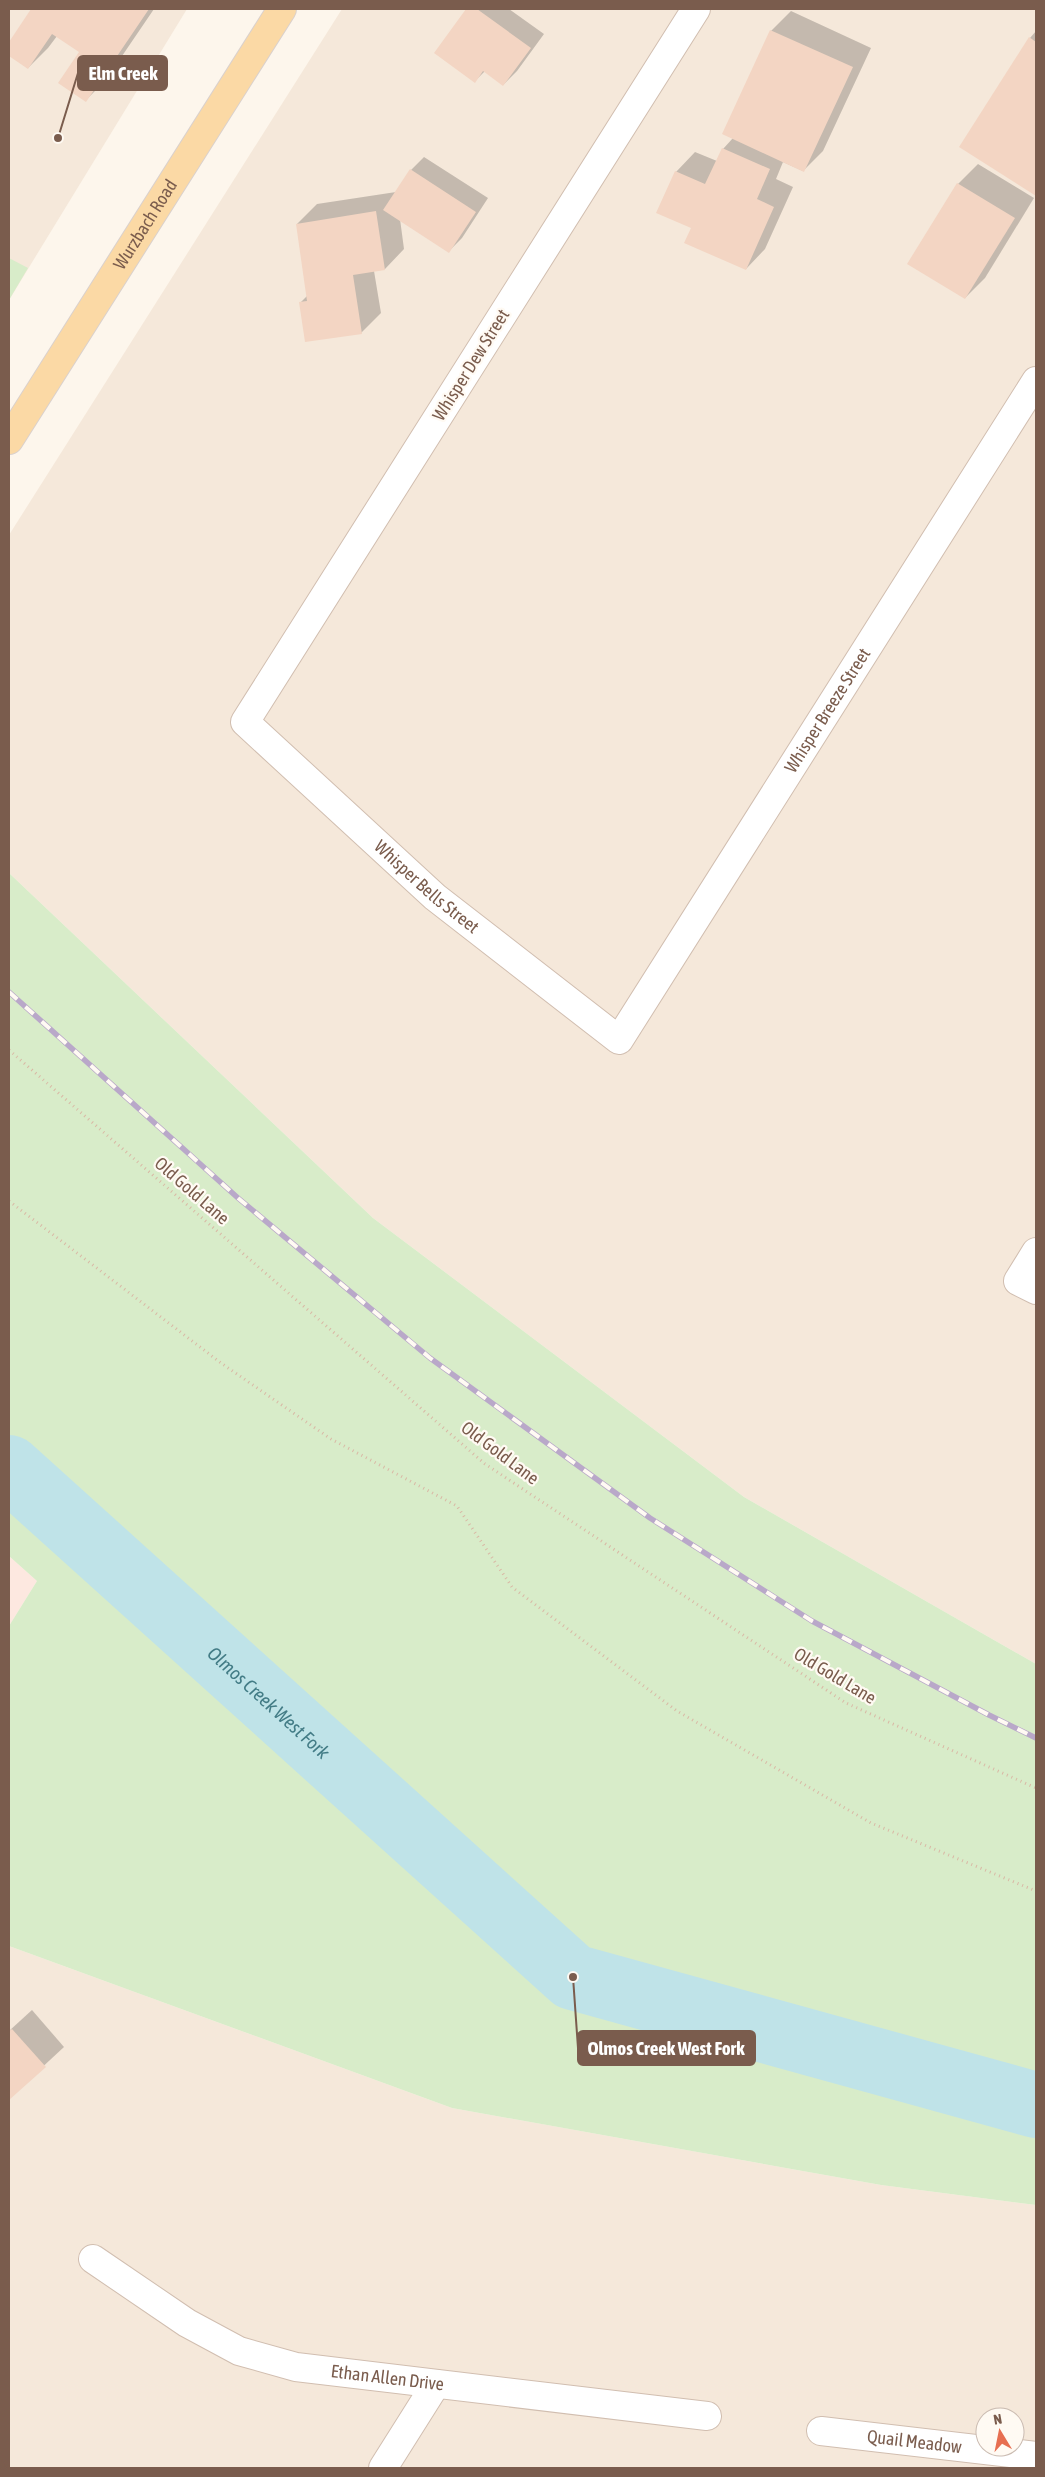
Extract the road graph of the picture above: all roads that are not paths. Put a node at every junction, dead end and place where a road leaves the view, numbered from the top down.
1 (282, 9) edge
2 (696, 9) edge
3 (1036, 381) edge
4 (9, 440) edge
5 (246, 722) joint
6 (619, 1040) joint
7 (1036, 1252) edge
8 (1027, 1285) edge
9 (93, 2260) dead end
10 (436, 2384) junction
11 (707, 2416) dead end
12 (821, 2431) dead end
13 (1036, 2456) edge
14 (383, 2468) edge

1 - 4 main road, Wurzbach Road
2 - 5 street, Whisper Dew Street
3 - 6 street, Whisper Breeze Street
5 - 6 street, Whisper Bells Street
7 - 8 street
9 - 10 street, Ethan Allen Drive
10 - 11 street, Ethan Allen Drive
10 - 14 street
12 - 13 street, Quail Meadow

